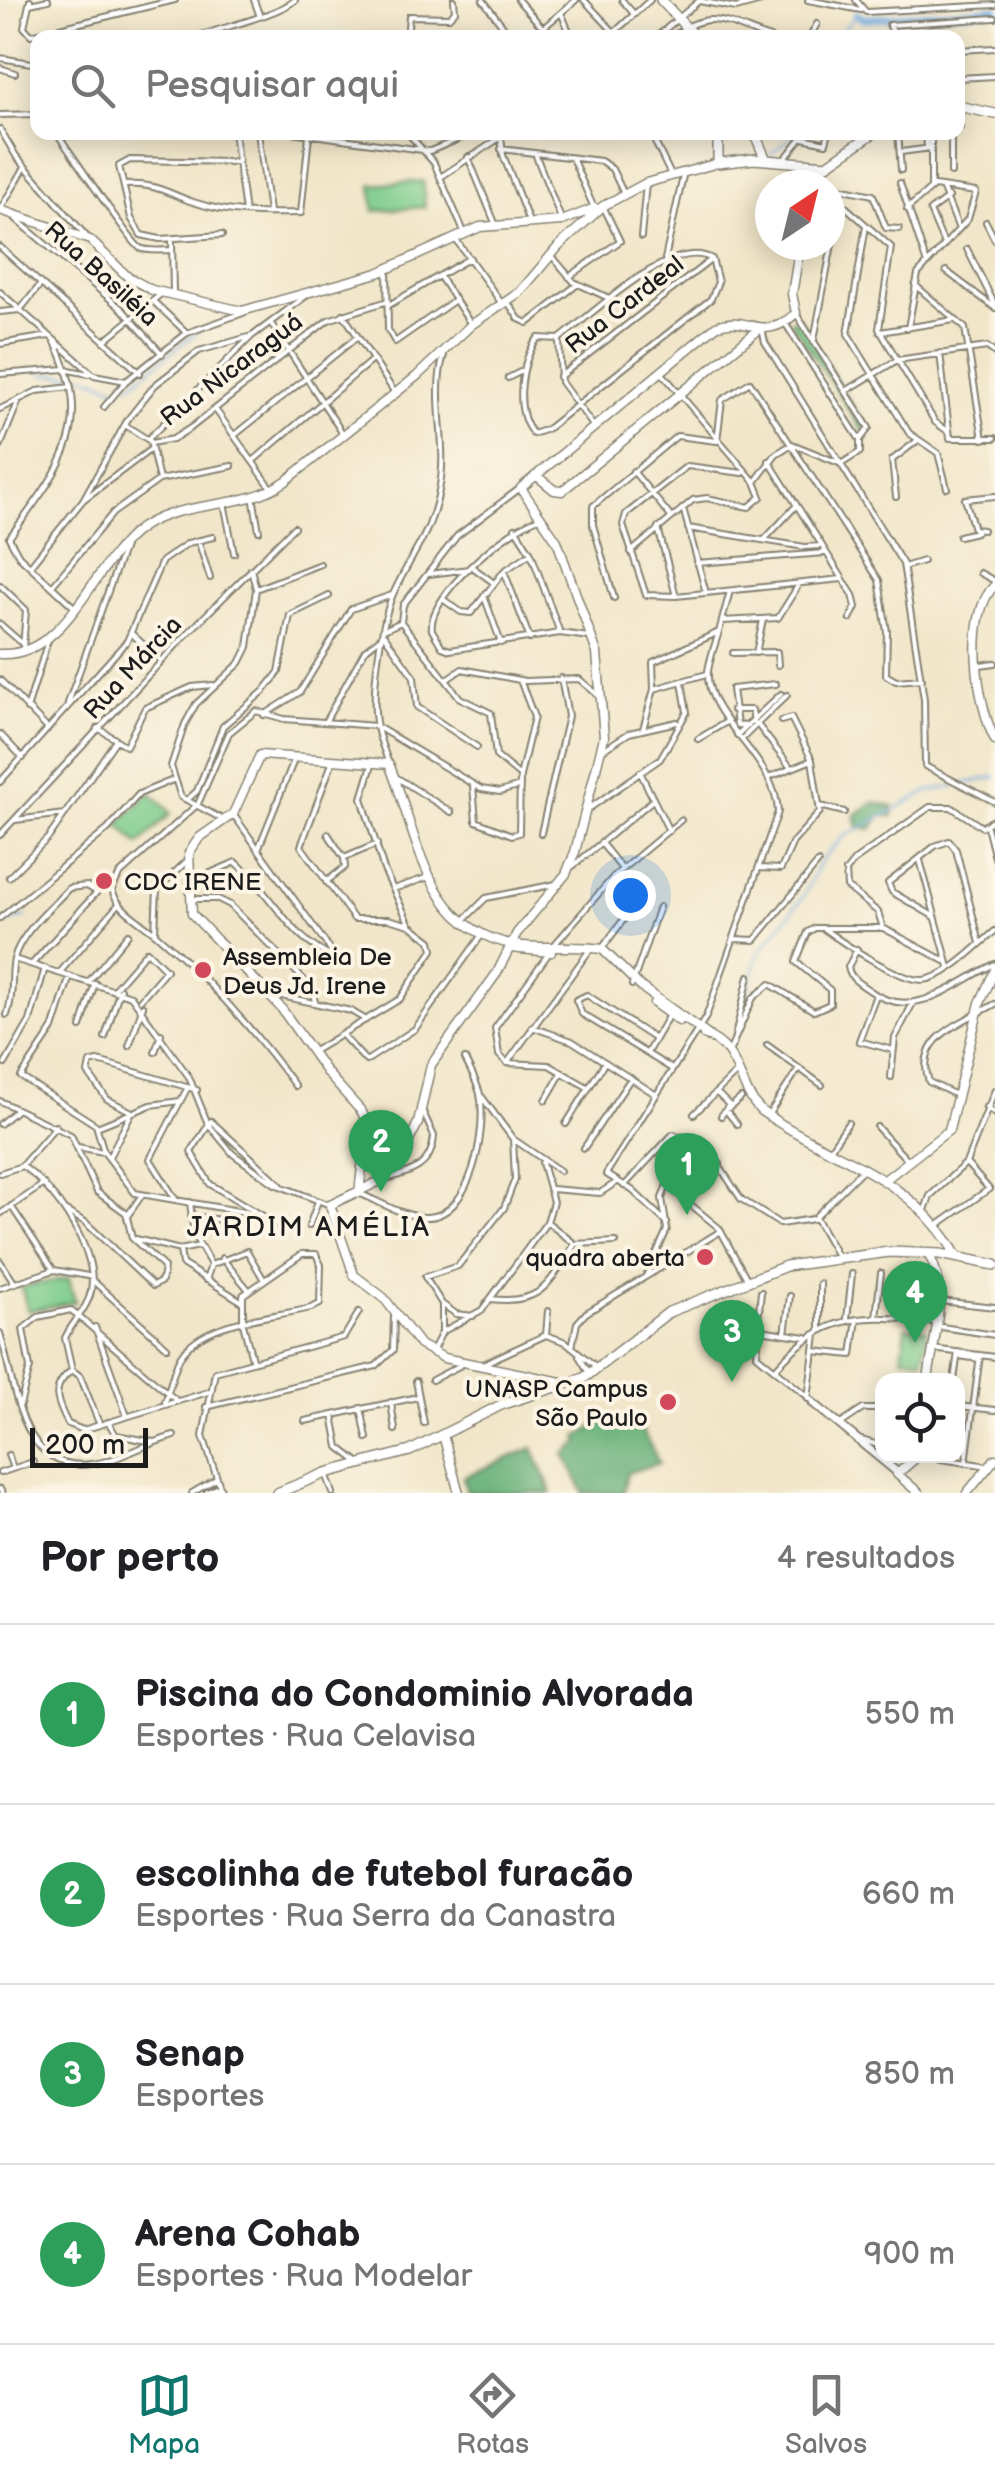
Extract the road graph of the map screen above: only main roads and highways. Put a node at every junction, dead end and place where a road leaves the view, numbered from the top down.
1 (661, 0) edge
2 (688, 30) edge
3 (965, 108) edge
4 (995, 114) edge
5 (717, 140) edge
6 (758, 140) edge
7 (863, 140) edge
8 (762, 148) junction
9 (754, 158) junction
10 (766, 160) junction
11 (801, 170) edge
12 (820, 170) edge
13 (950, 1244) road end
14 (940, 1254) junction
15 (995, 1264) edge
16 (277, 1493) edge

1 - 2 main road
3 - 4 main road
5 - 9 main road
6 - 8 main road
7 - 12 main road
8 - 9 main road
8 - 10 main road
9 - 10 main road
10 - 11 main road
13 - 14 main road
14 - 15 main road
14 - 16 main road

